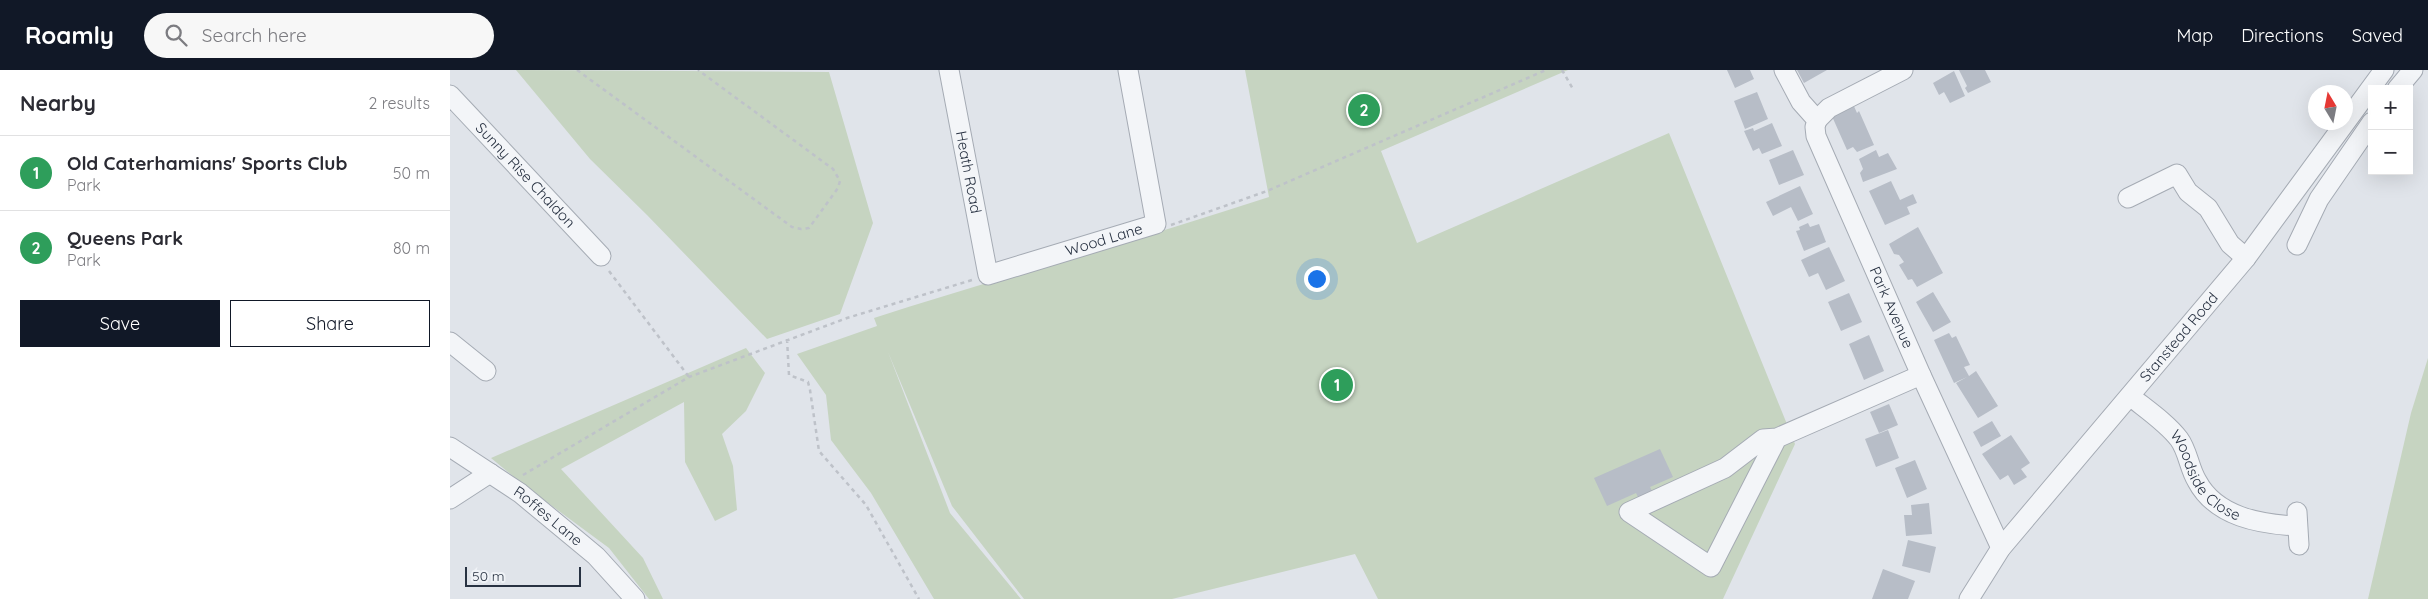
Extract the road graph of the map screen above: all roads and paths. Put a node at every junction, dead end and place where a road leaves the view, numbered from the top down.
1 (577, 70) edge
2 (698, 70) edge
3 (949, 70) edge
4 (1128, 70) edge
5 (1546, 70) edge
6 (1562, 70) edge
7 (1784, 70) edge
8 (1903, 70) edge
9 (2384, 70) edge
10 (2413, 70) edge
11 (2375, 85) edge
12 (2400, 85) edge
13 (1573, 89) dead end
14 (450, 95) edge
15 (2368, 95) edge
16 (1817, 120) junction
17 (2368, 128) edge
18 (2128, 198) dead end
19 (1156, 224) junction
20 (2298, 246) dead end
21 (601, 256) joint
22 (2246, 258) junction
23 (988, 275) junction
24 (787, 339) junction
25 (450, 342) edge
26 (486, 370) dead end
27 (1921, 375) junction
28 (689, 377) junction
29 (2130, 396) junction
30 (1777, 438) junction
31 (450, 447) edge
32 (490, 473) junction
33 (507, 485) junction
34 (450, 499) edge
35 (2298, 544) dead end
36 (2001, 548) junction
37 (635, 599) edge
38 (920, 599) edge
39 (1969, 599) edge

1 - 2 path
3 - 23 street, Heath Road
4 - 19 street, Wood Lane
5 - 19 path
6 - 13 path
7 - 16 street
8 - 16 street
9 - 11 street, Stanstead Road
10 - 12 street
14 - 21 street, Sunny Rise Chaldon
15 - 22 street, Stanstead Road
16 - 27 street, Park Avenue
17 - 20 street
18 - 22 street
19 - 23 street, Wood Lane
21 - 28 path
22 - 29 street, Stanstead Road
23 - 24 path
24 - 28 path
24 - 38 path
25 - 26 street
27 - 30 street
27 - 36 street, Park Avenue
28 - 33 path
29 - 35 street, Woodside Close
29 - 36 street, Stanstead Road
30 - 30 street
31 - 32 street, Roffes Lane
32 - 33 street, Roffes Lane
32 - 34 street
33 - 37 street, Roffes Lane
36 - 39 street, Stanstead Road

